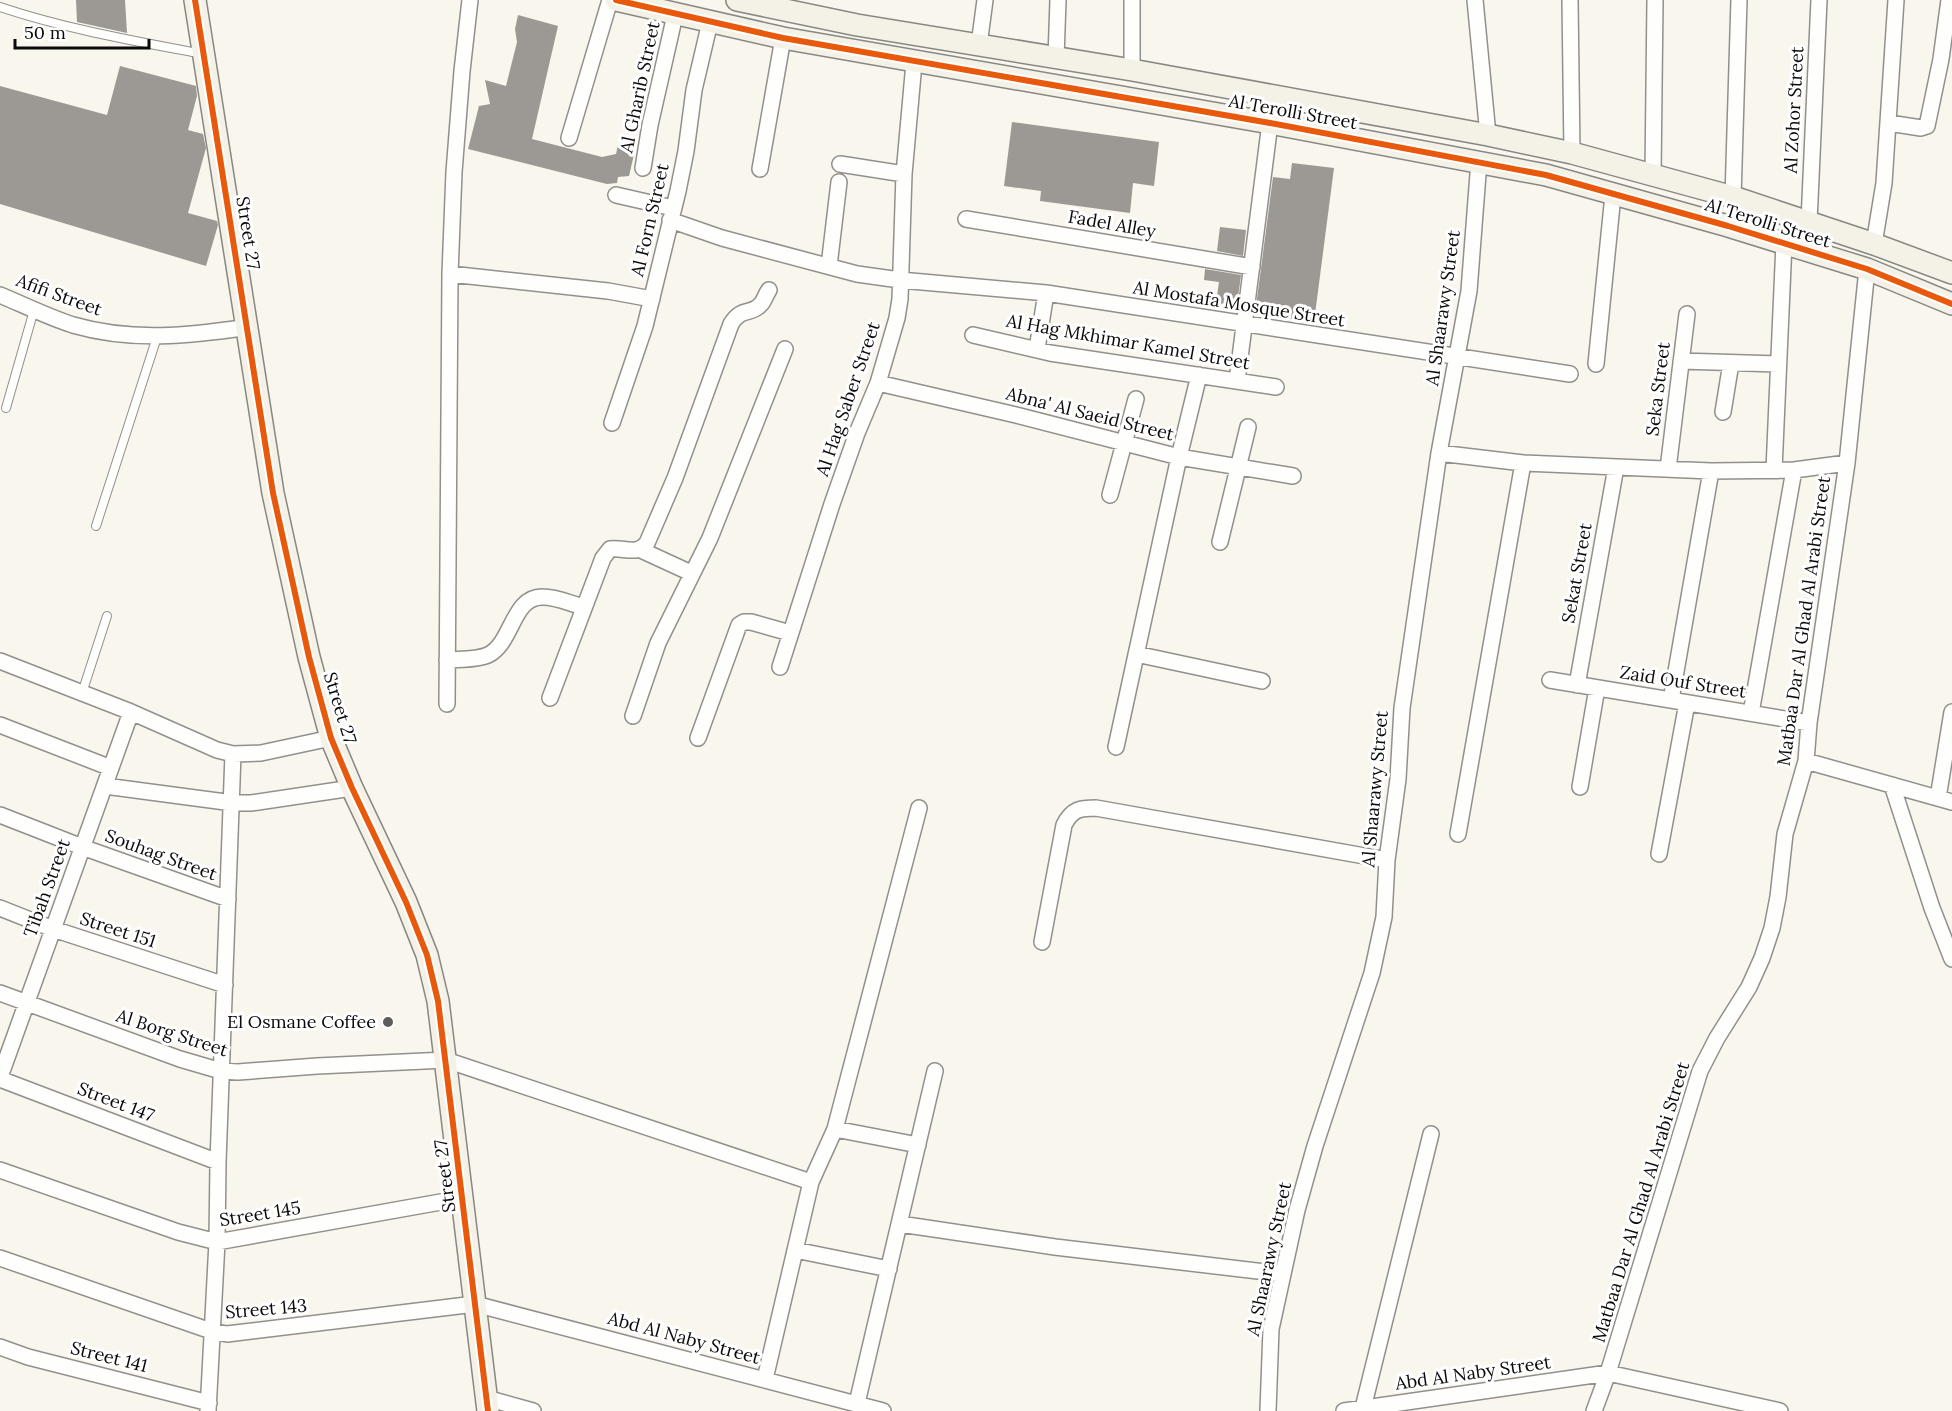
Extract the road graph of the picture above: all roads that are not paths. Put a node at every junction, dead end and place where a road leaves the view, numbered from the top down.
1 (195, 0) edge
2 (470, 0) edge
3 (610, 0) edge
4 (616, 0) edge
5 (737, 0) edge
6 (985, 0) edge
7 (1058, 0) edge
8 (1132, 0) edge
9 (1475, 0) edge
10 (1570, 0) edge
11 (1655, 0) edge
12 (1739, 0) edge
13 (1819, 0) edge
14 (1896, 0) edge
15 (1949, 0) edge
16 (0, 6) edge
17 (675, 15) junction
18 (710, 22) junction
19 (783, 38) junction
20 (979, 45) junction
21 (204, 54) junction
22 (1056, 58) junction
23 (914, 63) junction
24 (1132, 70) junction
25 (1270, 123) junction
26 (1889, 123) junction
27 (1488, 135) junction
28 (570, 138) dead end
29 (1572, 153) junction
30 (1479, 161) junction
31 (840, 164) dead end
32 (643, 168) dead end
33 (760, 169) dead end
34 (904, 174) junction
35 (1653, 175) junction
36 (839, 182) dead end
37 (616, 195) dead end
38 (1613, 195) junction
39 (1733, 197) junction
40 (672, 214) junction
41 (966, 219) dead end
42 (1809, 222) junction
43 (1784, 243) junction
44 (1874, 244) junction
45 (829, 266) junction
46 (1252, 267) junction
47 (1951, 268) edge
48 (1867, 269) junction
49 (450, 274) junction
50 (900, 280) junction
51 (769, 290) dead end
52 (1046, 293) junction
53 (0, 294) edge
54 (652, 299) junction
55 (1952, 304) edge
56 (34, 310) junction
57 (1687, 314) dead end
58 (1244, 325) junction
59 (248, 327) junction
60 (973, 335) dead end
61 (157, 337) junction
62 (785, 349) dead end
63 (1037, 349) junction
64 (1458, 358) junction
65 (1681, 361) junction
66 (1596, 363) dead end
67 (1731, 363) junction
68 (1778, 364) junction
69 (1570, 374) dead end
70 (1199, 375) junction
71 (1237, 381) junction
72 (878, 383) junction
73 (1276, 387) dead end
74 (1136, 399) dead end
75 (6, 408) dead end
76 (1723, 412) dead end
77 (612, 423) dead end
78 (1248, 427) dead end
79 (1124, 443) junction
80 (1439, 453) junction
81 (1179, 457) junction
82 (1523, 462) junction
83 (1847, 463) junction
84 (1616, 467) junction
85 (1237, 468) junction
86 (1668, 469) junction
87 (1774, 470) junction
88 (1794, 470) junction
89 (1711, 471) junction
90 (1293, 476) dead end
91 (1110, 495) dead end
92 (96, 526) dead end
93 (1220, 542) dead end
94 (640, 550) junction
95 (691, 573) junction
96 (584, 607) junction
97 (107, 616) dead end
98 (790, 633) junction
99 (1136, 654) junction
100 (447, 660) junction
101 (0, 661) edge
102 (780, 667) dead end
103 (1550, 680) dead end
104 (1262, 681) dead end
105 (1577, 685) junction
106 (1597, 688) junction
107 (82, 693) junction
108 (550, 698) dead end
109 (1679, 701) junction
110 (447, 704) dead end
111 (131, 712) junction
112 (1952, 712) edge
113 (1751, 713) junction
114 (633, 716) dead end
115 (1809, 723) junction
116 (0, 724) edge
117 (331, 738) junction
118 (698, 738) dead end
119 (1116, 747) dead end
120 (233, 754) junction
121 (1806, 761) junction
122 (111, 768) junction
123 (1892, 785) junction
124 (105, 786) junction
125 (1580, 787) dead end
126 (352, 788) junction
127 (1945, 800) edge
128 (233, 803) junction
129 (919, 808) dead end
130 (0, 815) edge
131 (1458, 834) dead end
132 (82, 847) junction
133 (1659, 854) dead end
134 (1387, 860) junction
135 (228, 899) junction
136 (0, 908) edge
137 (53, 929) junction
138 (1042, 942) dead end
139 (1952, 959) edge
140 (225, 985) junction
141 (0, 993) edge
142 (26, 1004) junction
143 (446, 1060) junction
144 (221, 1071) junction
145 (935, 1071) dead end
146 (0, 1078) edge
147 (835, 1129) junction
148 (1431, 1134) dead end
149 (918, 1145) junction
150 (218, 1162) junction
151 (0, 1170) edge
152 (811, 1182) junction
153 (463, 1198) junction
154 (900, 1224) junction
155 (217, 1242) junction
156 (795, 1250) junction
157 (0, 1258) edge
158 (889, 1269) junction
159 (1282, 1274) junction
160 (475, 1304) junction
161 (211, 1331) junction
162 (0, 1347) edge
163 (1608, 1373) junction
164 (765, 1379) junction
165 (857, 1403) junction
166 (487, 1405) edge
167 (208, 1407) edge
168 (1363, 1408) junction
169 (533, 1411) edge
170 (883, 1411) edge
171 (1268, 1411) edge
172 (1344, 1411) edge
173 (1594, 1411) edge
174 (1780, 1411) edge

1 - 21 street, Street 27
2 - 49 street
3 - 28 street
4 - 17 street, Al Terolli Street
5 - 20 street, Al Terolli Street
6 - 20 street
7 - 22 street
8 - 24 street
9 - 27 street
10 - 29 street
11 - 35 street
12 - 39 street
13 - 42 street, Al Zohor Street
14 - 26 street
15 - 26 street
16 - 21 lane
17 - 18 street, Al Terolli Street
17 - 32 street, Al Gharib Street
18 - 19 street, Al Terolli Street
18 - 40 street, Al Forn Street
19 - 23 street, Al Terolli Street
19 - 33 street
20 - 22 street, Al Terolli Street
21 - 59 street, Street 27
22 - 24 street, Al Terolli Street
23 - 25 street, Al Terolli Street
23 - 34 street, Al Hag Saber Street
24 - 27 street, Al Terolli Street
25 - 30 street, Al Terolli Street
25 - 46 street
26 - 44 street
27 - 29 street, Al Terolli Street
29 - 35 street, Al Terolli Street
30 - 38 street, Al Terolli Street
30 - 64 street, Al Shaarawy Street
31 - 34 street
34 - 50 street, Al Hag Saber Street
35 - 39 street, Al Terolli Street
36 - 45 street
37 - 40 street, Al Mostafa Mosque Street
38 - 43 street, Al Terolli Street
38 - 66 street
39 - 42 street, Al Terolli Street
40 - 45 street, Al Mostafa Mosque Street
40 - 54 street, Al Forn Street
41 - 46 street, Fadel Alley
42 - 44 street, Al Terolli Street
43 - 48 street, Al Terolli Street
43 - 68 street
44 - 47 street, Al Terolli Street
45 - 50 street, Al Mostafa Mosque Street
46 - 58 street
48 - 55 street, Al Terolli Street
48 - 83 street, Matbaa Dar Al Ghad Al Arabi Street
49 - 54 street
49 - 100 street
50 - 52 street, Al Mostafa Mosque Street
50 - 72 street, Al Hag Saber Street
51 - 94 street
52 - 58 street, Al Mostafa Mosque Street
52 - 63 street
53 - 56 street, Afifi Street
54 - 77 street, Al Forn Street
56 - 61 street, Afifi Street
56 - 75 lane
57 - 65 street, Seka Street
58 - 64 street, Al Mostafa Mosque Street
58 - 71 street
59 - 61 street, Afifi Street
59 - 117 street, Street 27
60 - 63 street, Al Hag Mkhimar Kamel Street
61 - 92 lane
62 - 95 street
63 - 70 street, Al Hag Mkhimar Kamel Street
64 - 69 street, Al Mostafa Mosque Street
64 - 80 street, Al Shaarawy Street
65 - 67 street
65 - 86 street, Seka Street
67 - 68 street
67 - 76 street
68 - 87 street
70 - 71 street, Al Hag Mkhimar Kamel Street
70 - 81 street
71 - 73 street, Al Hag Mkhimar Kamel Street
72 - 79 street, Abna' Al Saeid Street
72 - 98 street, Al Hag Saber Street
74 - 79 street
78 - 85 street
79 - 81 street, Abna' Al Saeid Street
79 - 91 street
80 - 82 street
80 - 134 street, Al Shaarawy Street
81 - 85 street, Abna' Al Saeid Street
81 - 99 street
82 - 84 street
82 - 131 street
83 - 88 street
83 - 115 street, Matbaa Dar Al Ghad Al Arabi Street
84 - 86 street
84 - 105 street, Sekat Street
85 - 90 street, Abna' Al Saeid Street
85 - 93 street
86 - 89 street
87 - 88 street
87 - 89 street
88 - 113 street
89 - 109 street
94 - 95 street
94 - 96 street
95 - 114 street
96 - 100 street
96 - 108 street
97 - 107 lane
98 - 102 street, Al Hag Saber Street
98 - 118 street
99 - 104 street
99 - 119 street
100 - 110 street
101 - 107 street
103 - 105 street, Zaid Ouf Street
105 - 106 street, Zaid Ouf Street
106 - 109 street, Zaid Ouf Street
106 - 125 street
107 - 111 street
109 - 113 street, Zaid Ouf Street
109 - 133 street
111 - 120 street
111 - 122 street, Tibah Street
112 - 127 street
113 - 115 street, Zaid Ouf Street
115 - 121 street, Matbaa Dar Al Ghad Al Arabi Street
116 - 122 street
117 - 120 street
117 - 126 street, Street 27
120 - 128 street
121 - 123 street
121 - 163 street, Matbaa Dar Al Ghad Al Arabi Street
122 - 124 street, Tibah Street
123 - 127 street
123 - 139 street
124 - 128 street
124 - 132 street, Tibah Street
126 - 128 street
126 - 143 street, Street 27
128 - 135 street
129 - 147 street
130 - 132 street, Souhag Street
132 - 135 street, Souhag Street
132 - 137 street, Tibah Street
134 - 138 street
134 - 159 street, Al Shaarawy Street
135 - 140 street
136 - 137 street, Street 151
137 - 140 street, Street 151
137 - 142 street, Tibah Street
140 - 144 street
141 - 142 street, Al Borg Street
142 - 144 street, Al Borg Street
142 - 146 street, Tibah Street
143 - 144 street, Al Borg Street
143 - 152 street
143 - 153 street, Street 27
144 - 150 street
145 - 149 street
146 - 150 street, Street 147
147 - 149 street
147 - 152 street
148 - 168 street
149 - 154 street
150 - 155 street
151 - 155 street, Street 145
152 - 156 street
153 - 155 street, Street 145
153 - 160 street, Street 27
154 - 158 street
154 - 159 street
155 - 161 street
156 - 158 street
156 - 164 street
157 - 161 street, Street 143
158 - 165 street
159 - 171 street, Al Shaarawy Street
160 - 161 street, Street 143
160 - 164 street, Abd Al Naby Street
160 - 166 street, Street 27
161 - 167 street
162 - 167 street, Street 141
163 - 168 street, Abd Al Naby Street
163 - 173 street, Matbaa Dar Al Ghad Al Arabi Street
163 - 174 street
164 - 165 street, Abd Al Naby Street
165 - 170 street, Abd Al Naby Street
166 - 169 street
168 - 172 street, Abd Al Naby Street

